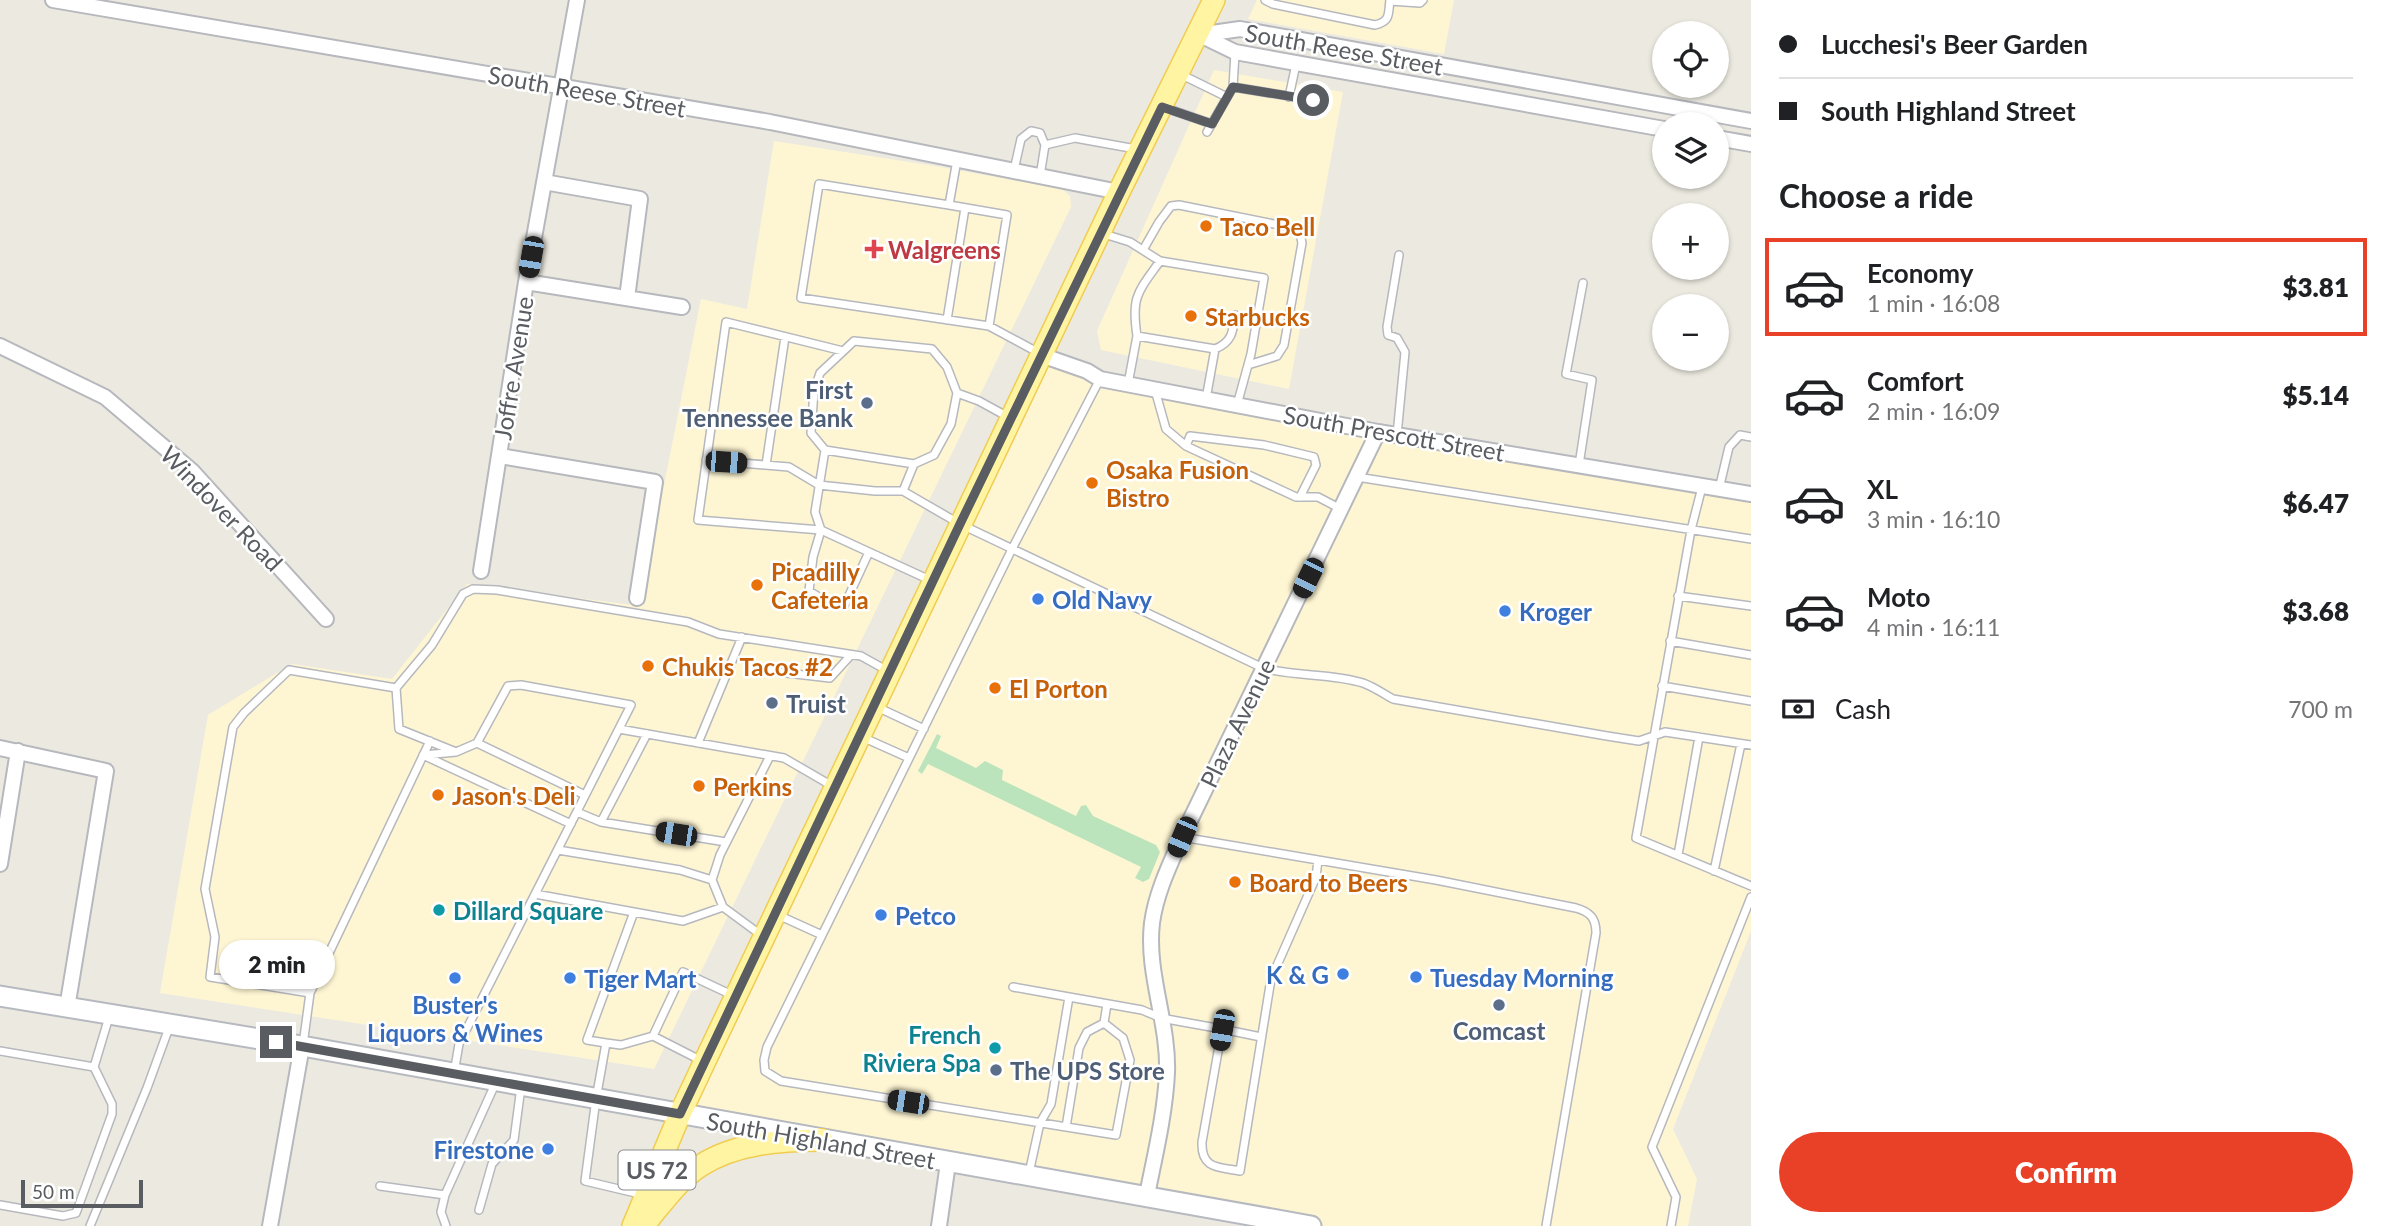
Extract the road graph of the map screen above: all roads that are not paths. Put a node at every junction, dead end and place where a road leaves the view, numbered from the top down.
1 (52, 0) edge
2 (577, 0) edge
3 (1214, 0) edge
4 (1423, 0) edge
5 (1271, 1) edge
6 (1390, 1) edge
7 (1198, 35) junction
8 (1235, 52) junction
9 (1296, 63) junction
10 (1179, 73) junction
11 (561, 87) junction
12 (1233, 87) junction
13 (1227, 97) junction
14 (1289, 97) junction
15 (1313, 100) dead end
16 (1162, 107) junction
17 (1751, 121) edge
18 (1212, 124) junction
19 (1652, 127) edge
20 (1207, 132) dead end
21 (1729, 140) edge
22 (1751, 144) edge
23 (1045, 145) junction
24 (1140, 150) junction
25 (957, 160) junction
26 (1014, 171) junction
27 (1040, 176) junction
28 (544, 182) junction
29 (1119, 192) junction
30 (949, 205) junction
31 (965, 208) junction
32 (1100, 232) junction
33 (1143, 250) junction
34 (1399, 255) dead end
35 (1160, 261) junction
36 (526, 282) junction
37 (1583, 284) dead end
38 (627, 298) junction
39 (682, 307) dead end
40 (1235, 316) dead end
41 (947, 320) junction
42 (989, 326) junction
43 (1137, 335) junction
44 (785, 337) junction
45 (0, 346) edge
46 (1215, 349) junction
47 (843, 351) junction
48 (1041, 355) junction
49 (1248, 365) junction
50 (1100, 379) junction
51 (1129, 384) junction
52 (1155, 389) junction
53 (957, 393) junction
54 (1206, 398) junction
55 (1237, 405) junction
56 (1011, 419) junction
57 (1378, 432) junction
58 (1397, 435) junction
59 (1751, 437) edge
60 (1185, 446) junction
61 (825, 450) junction
62 (500, 456) junction
63 (706, 460) junction
64 (914, 464) junction
65 (766, 465) junction
66 (1579, 465) junction
67 (1357, 477) junction
68 (819, 485) junction
69 (1703, 486) junction
70 (1719, 489) junction
71 (903, 491) junction
72 (1751, 494) edge
73 (1300, 497) junction
74 (1341, 510) junction
75 (960, 524) junction
76 (821, 530) junction
77 (1691, 530) junction
78 (1751, 539) edge
79 (1013, 547) junction
80 (869, 552) junction
81 (481, 571) dead end
82 (933, 581) junction
83 (1678, 596) junction
84 (637, 598) dead end
85 (1751, 606) edge
86 (326, 619) dead end
87 (742, 637) junction
88 (1670, 641) junction
89 (851, 655) junction
90 (1751, 655) edge
91 (732, 666) junction
92 (742, 667) dead end
93 (1263, 668) junction
94 (760, 670) dead end
95 (890, 672) junction
96 (1662, 686) junction
97 (396, 688) junction
98 (1751, 701) edge
99 (874, 706) junction
100 (619, 729) junction
101 (923, 729) junction
102 (647, 734) junction
103 (860, 736) junction
104 (1653, 736) junction
105 (1699, 737) junction
106 (430, 741) junction
107 (477, 743) junction
108 (698, 743) junction
109 (1741, 744) junction
110 (1751, 745) edge
111 (0, 748) edge
112 (19, 751) junction
113 (456, 752) junction
114 (423, 755) junction
115 (770, 756) junction
116 (909, 758) junction
117 (835, 788) junction
118 (586, 795) junction
119 (577, 812) junction
120 (601, 821) junction
121 (571, 824) junction
122 (1182, 837) junction
123 (726, 842) junction
124 (558, 850) junction
125 (1678, 855) junction
126 (1318, 860) junction
127 (0, 864) edge
128 (1714, 871) junction
129 (712, 880) junction
130 (1751, 886) edge
131 (535, 894) junction
132 (1751, 897) edge
133 (723, 907) junction
134 (634, 912) junction
135 (775, 914) junction
136 (822, 935) junction
137 (764, 938) junction
138 (1013, 987) dead end
139 (310, 993) junction
140 (0, 996) edge
141 (736, 996) junction
142 (1069, 997) junction
143 (1107, 1004) junction
144 (67, 1008) junction
145 (110, 1015) junction
146 (1161, 1018) junction
147 (1104, 1023) junction
148 (170, 1024) junction
149 (1222, 1030) junction
150 (653, 1036) junction
151 (1261, 1037) junction
152 (606, 1043) junction
153 (302, 1046) junction
154 (0, 1051) edge
155 (704, 1063) junction
156 (94, 1067) junction
157 (453, 1073) junction
158 (496, 1081) junction
159 (521, 1086) junction
160 (596, 1099) junction
161 (680, 1114) junction
162 (1040, 1123) junction
163 (1066, 1127) junction
164 (822, 1140) junction
165 (948, 1163) junction
166 (1029, 1176) junction
167 (380, 1186) dead end
168 (445, 1195) junction
169 (646, 1195) junction
170 (1147, 1195) junction
171 (0, 1205) edge
172 (479, 1210) dead end
173 (90, 1226) edge
174 (270, 1226) edge
175 (446, 1226) edge
176 (633, 1226) edge
177 (643, 1226) edge
178 (939, 1226) edge
179 (1311, 1226) edge
180 (1546, 1226) edge
181 (1671, 1226) edge

1 - 11 street, South Reese Street
2 - 11 street, Joffre Avenue
3 - 7 main road, US 72
4 - 6 lane
5 - 6 lane
7 - 8 street, South Reese Street
7 - 10 main road, US 72
7 - 17 street, South Reese Street
8 - 9 street, South Reese Street
8 - 12 lane
9 - 14 lane
9 - 19 street, South Reese Street
10 - 13 lane
10 - 16 main road, US 72
11 - 25 street, South Reese Street
11 - 28 street, Joffre Avenue
12 - 13 lane
12 - 14 lane
13 - 18 lane
14 - 15 lane
16 - 18 lane
16 - 24 main road, US 72
18 - 20 lane
21 - 22 street
23 - 24 lane
23 - 26 lane
23 - 27 lane
24 - 29 main road, US 72
25 - 26 street, South Reese Street
25 - 30 lane
26 - 27 street, South Reese Street
27 - 29 street, South Reese Street
28 - 36 street, Joffre Avenue
28 - 38 street
29 - 32 main road, US 72
30 - 31 lane
30 - 41 lane
31 - 41 lane
31 - 42 lane
32 - 33 lane
32 - 48 main road, US 72
33 - 35 lane
33 - 49 lane
34 - 58 lane
35 - 43 lane
35 - 49 lane
36 - 38 street
36 - 62 street, Joffre Avenue
37 - 66 lane
38 - 39 street
40 - 46 lane
41 - 42 lane
42 - 48 lane
43 - 46 lane
43 - 51 lane
44 - 47 lane
44 - 63 lane
44 - 65 lane
45 - 86 street, Windover Road
46 - 54 lane
47 - 53 lane
47 - 61 lane
48 - 50 street, South Prescott Street
48 - 56 main road, US 72
49 - 55 lane
50 - 51 street, South Prescott Street
50 - 79 lane
51 - 52 street, South Prescott Street
52 - 54 street, South Prescott Street
52 - 60 lane
53 - 56 lane
53 - 64 lane
54 - 55 street, South Prescott Street
55 - 57 street, South Prescott Street
56 - 75 main road, US 72
57 - 58 street, South Prescott Street
57 - 67 street, Plaza Avenue
58 - 66 street, South Prescott Street
59 - 70 lane
60 - 73 lane
60 - 73 lane
61 - 64 lane
61 - 68 lane
62 - 81 street, Joffre Avenue
62 - 84 street
63 - 65 lane
63 - 76 lane
64 - 71 lane
65 - 68 lane
66 - 69 street, South Prescott Street
67 - 74 street, Plaza Avenue
67 - 77 lane
68 - 71 lane
68 - 76 lane
69 - 70 street, South Prescott Street
69 - 77 lane
70 - 72 street, South Prescott Street
71 - 75 lane
73 - 74 lane
74 - 93 street, Plaza Avenue
75 - 79 lane
75 - 82 main road, US 72
76 - 80 lane
76 - 80 lane
77 - 78 lane
77 - 83 lane
79 - 93 lane
79 - 101 lane
80 - 82 lane
82 - 95 main road, US 72
83 - 85 lane
83 - 88 lane
87 - 89 lane
87 - 91 lane
87 - 97 lane
88 - 90 lane
88 - 96 lane
89 - 94 lane
89 - 95 lane
91 - 92 lane
91 - 108 lane
93 - 104 lane
93 - 122 street, Plaza Avenue
95 - 99 main road, US 72
96 - 98 lane
96 - 104 lane
97 - 106 lane
97 - 139 lane
99 - 101 lane
99 - 103 main road, US 72
100 - 102 lane
100 - 107 lane
100 - 118 lane
101 - 116 lane
102 - 108 lane
102 - 120 lane
103 - 116 lane
103 - 117 main road, US 72
104 - 105 lane
104 - 125 lane
105 - 109 lane
105 - 125 lane
106 - 113 lane
106 - 114 lane
107 - 113 lane
107 - 118 lane
108 - 115 lane
109 - 110 lane
109 - 128 lane
111 - 112 street
112 - 127 street
112 - 144 street
113 - 114 lane
114 - 121 lane
114 - 139 lane
115 - 117 lane
115 - 123 lane
116 - 136 lane
117 - 135 main road, US 72
118 - 119 lane
119 - 120 lane
119 - 121 lane
120 - 123 lane
121 - 124 lane
122 - 126 lane
122 - 146 street, Plaza Avenue
123 - 129 lane
124 - 129 lane
124 - 131 lane
125 - 128 lane
126 - 151 lane
126 - 180 lane
128 - 130 lane
129 - 133 lane
131 - 134 lane
131 - 157 lane
132 - 181 lane
133 - 134 lane
133 - 137 lane
134 - 152 lane
135 - 136 lane
135 - 137 main road, US 72
136 - 162 lane
137 - 141 main road, US 72
138 - 142 lane
139 - 153 lane
140 - 144 main road, South Highland Street
141 - 150 lane
141 - 155 main road, US 72
142 - 143 lane
142 - 162 lane
143 - 146 lane
143 - 147 lane
144 - 145 main road, South Highland Street
145 - 148 main road, South Highland Street
145 - 156 lane
146 - 149 lane
146 - 170 street, Plaza Avenue
147 - 163 lane
147 - 163 lane
148 - 153 main road, South Highland Street
148 - 173 lane
149 - 151 lane
149 - 151 lane
150 - 152 lane
150 - 155 lane
152 - 160 lane
153 - 157 main road, South Highland Street
153 - 174 street
154 - 156 lane
155 - 161 main road, US 72
156 - 171 lane
157 - 158 main road, South Highland Street
158 - 159 main road, South Highland Street
158 - 168 lane
159 - 160 main road, South Highland Street
159 - 172 lane
160 - 161 main road, South Highland Street
160 - 169 lane
161 - 164 main road, South Highland Street
161 - 169 main road, US 72
162 - 163 lane
162 - 166 lane
164 - 165 main road, South Highland Street
164 - 177 main road
165 - 166 main road, South Highland Street
165 - 178 street
166 - 170 main road, South Highland Street
167 - 168 lane
168 - 175 lane
169 - 176 main road, US 72
170 - 179 main road, South Highland Street

